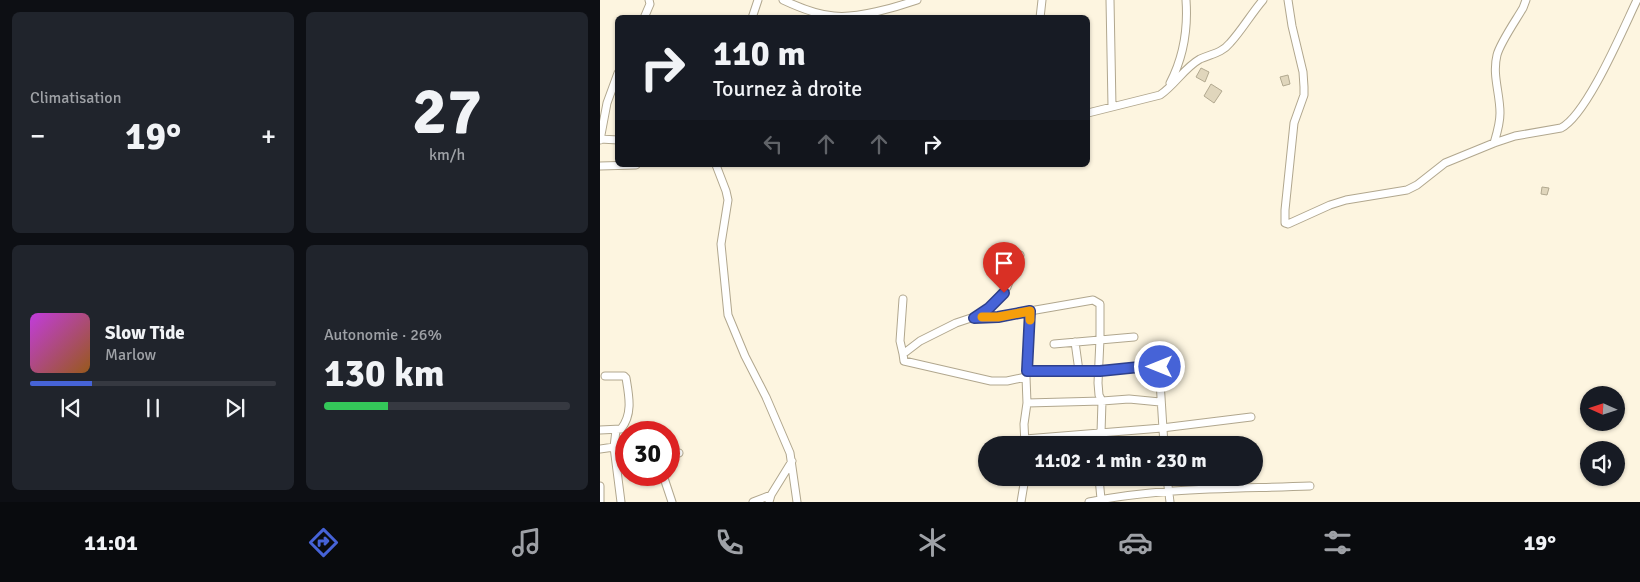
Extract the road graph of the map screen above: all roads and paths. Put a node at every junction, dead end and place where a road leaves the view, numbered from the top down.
1 (649, 0) edge
2 (758, 0) edge
3 (783, 0) edge
4 (917, 0) edge
5 (1042, 0) edge
6 (1110, 0) edge
7 (1186, 0) edge
8 (1262, 0) edge
9 (1288, 0) edge
10 (1526, 0) edge
11 (1637, 0) edge
12 (645, 15) edge
13 (753, 15) edge
14 (829, 15) edge
15 (861, 15) edge
16 (1040, 15) edge
17 (615, 80) edge
18 (1167, 90) junction
19 (1112, 106) junction
20 (1090, 112) edge
21 (600, 139) edge
22 (615, 140) edge
23 (1494, 143) junction
24 (600, 166) edge
25 (615, 166) edge
26 (717, 167) edge
27 (1020, 255) dead end
28 (903, 299) dead end
29 (1030, 311) junction
30 (974, 318) junction
31 (1134, 338) dead end
32 (1100, 339) junction
33 (1076, 342) junction
34 (1054, 344) dead end
35 (903, 354) junction
36 (1079, 371) junction
37 (1100, 371) junction
38 (1027, 374) junction
39 (605, 376) dead end
40 (1102, 401) junction
41 (1160, 402) junction
42 (1027, 403) junction
43 (1250, 417) dead end
44 (627, 421) edge
45 (1162, 428) junction
46 (600, 430) edge
47 (615, 430) edge
48 (1098, 434) junction
49 (1025, 436) edge
50 (1080, 436) edge
51 (1163, 436) edge
52 (615, 438) edge
53 (614, 447) junction
54 (600, 448) edge
55 (792, 462) junction
56 (600, 486) edge
57 (667, 486) edge
58 (1024, 486) edge
59 (1100, 486) edge
60 (1168, 486) edge
61 (1310, 486) dead end
62 (1169, 491) junction
63 (770, 499) edge
64 (1101, 499) junction
65 (600, 502) edge
66 (621, 502) edge
67 (672, 502) edge
68 (753, 502) edge
69 (797, 502) edge
70 (1021, 502) edge
71 (1090, 502) edge
72 (1170, 502) edge

1 - 12 street
2 - 13 street
3 - 14 street
4 - 15 street
5 - 16 street
6 - 19 street
7 - 18 street
8 - 18 street
9 - 23 street
10 - 23 street
11 - 23 street
17 - 21 street
18 - 19 street
19 - 20 street
21 - 22 street
24 - 25 street
26 - 55 street
27 - 30 street
28 - 35 street
29 - 30 street
29 - 32 street
29 - 38 street
30 - 35 street
31 - 32 street
32 - 33 street
32 - 37 street
33 - 34 street
33 - 36 street
35 - 38 street
36 - 37 street
36 - 38 street
37 - 40 street
37 - 41 street
38 - 42 street
39 - 44 street
40 - 41 street
40 - 42 street
40 - 48 street
41 - 45 street
42 - 49 street
43 - 45 street
45 - 48 street
45 - 51 street
46 - 47 street
48 - 50 street
52 - 53 street
53 - 54 street
53 - 66 street
55 - 63 street
55 - 69 street
56 - 65 street
57 - 67 street
58 - 70 street
59 - 64 street
60 - 62 street
61 - 62 street
62 - 64 street
62 - 72 street
63 - 68 street
64 - 71 street

